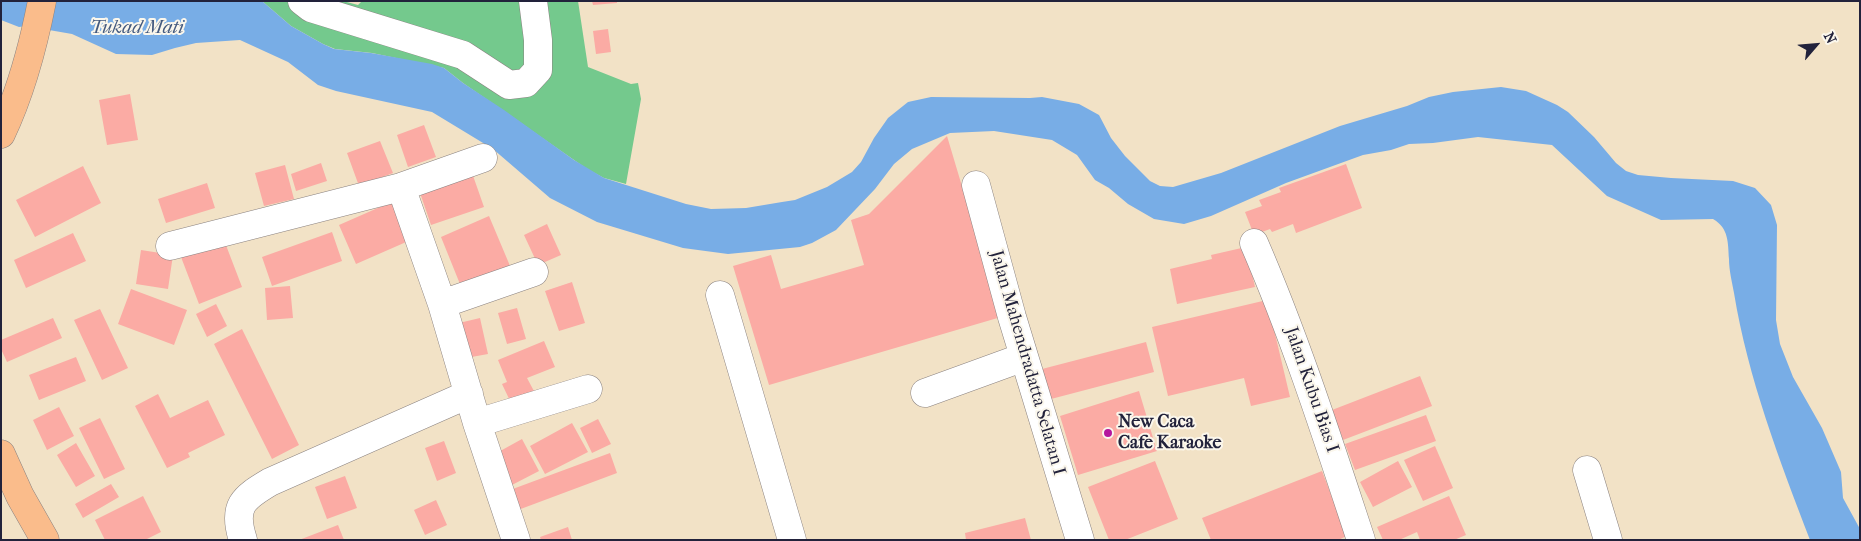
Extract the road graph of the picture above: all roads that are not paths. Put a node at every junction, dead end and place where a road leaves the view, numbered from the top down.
1 (42, 1) edge
2 (302, 1) edge
3 (533, 1) edge
4 (1, 134) edge
5 (483, 158) dead end
6 (976, 185) dead end
7 (401, 187) junction
8 (1254, 243) dead end
9 (170, 246) dead end
10 (534, 272) dead end
11 (720, 295) dead end
12 (442, 304) junction
13 (1024, 357) junction
14 (588, 389) dead end
15 (925, 393) dead end
16 (469, 394) junction
17 (477, 423) junction
18 (1, 454) edge
19 (1586, 470) dead end
20 (44, 540) edge
21 (243, 540) edge
22 (516, 540) edge
23 (792, 540) edge
24 (1080, 540) edge
25 (1361, 540) edge
26 (1608, 540) edge

1 - 4 main road
2 - 3 street
5 - 7 street
6 - 13 street, Jalan Mahendradatta Selatan I
7 - 9 street
7 - 12 street
8 - 25 street, Jalan Kubu Bias I
10 - 12 street
11 - 23 street
12 - 16 street
13 - 15 street
13 - 24 street, Jalan Mahendradatta Selatan I
14 - 17 street
16 - 17 street
16 - 21 street
17 - 22 street
18 - 20 main road
19 - 26 street

